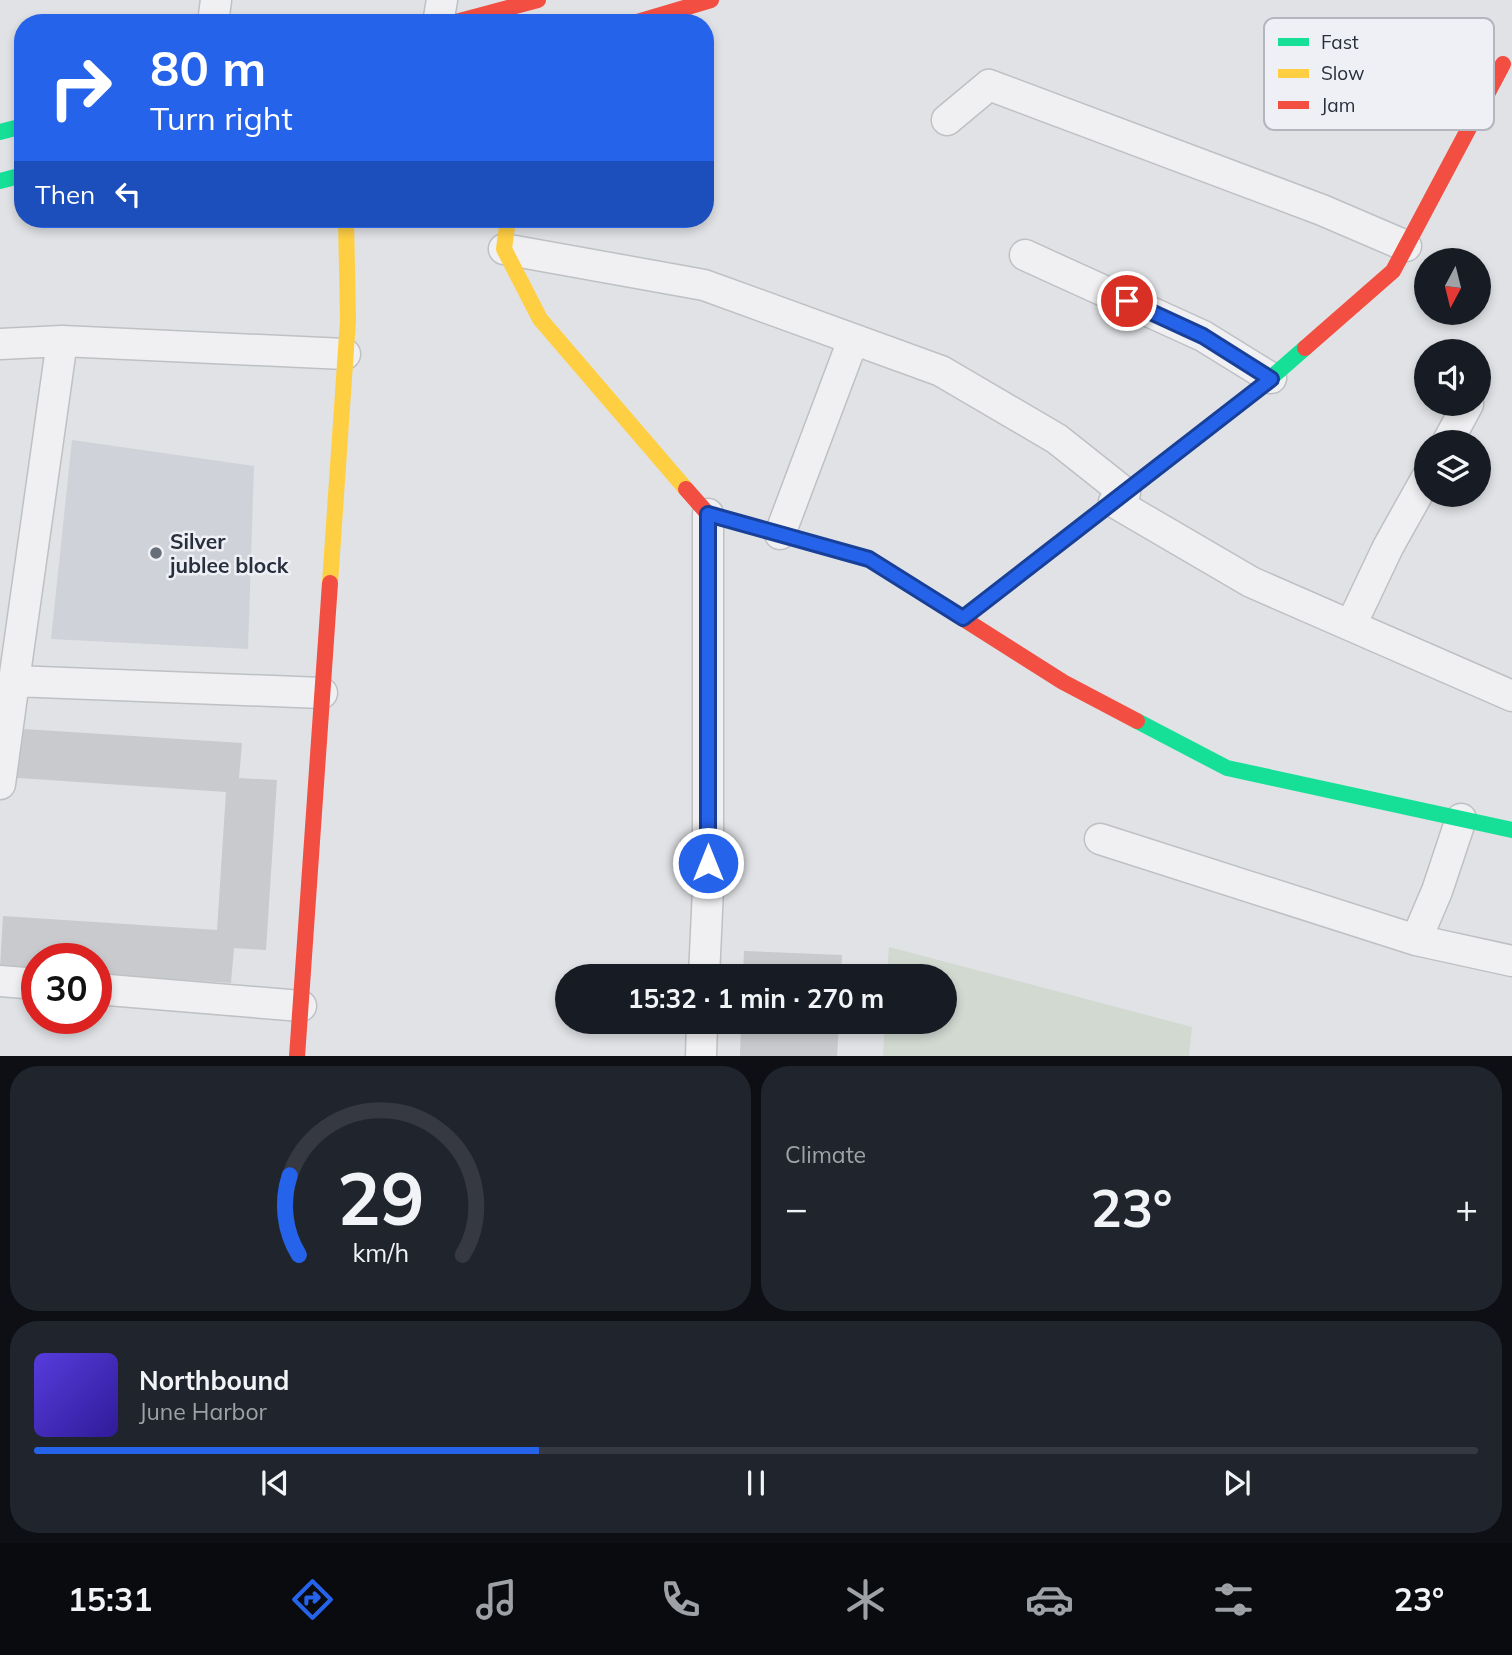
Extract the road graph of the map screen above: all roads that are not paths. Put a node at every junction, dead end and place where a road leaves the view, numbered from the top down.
1 (538, 0) edge
2 (711, 0) edge
3 (486, 14) edge
4 (664, 14) edge
5 (1509, 61) edge
6 (1494, 88) edge
7 (947, 120) dead end
8 (1471, 130) edge
9 (346, 228) edge
10 (506, 228) edge
11 (1406, 246) junction
12 (503, 249) junction
13 (1025, 255) dead end
14 (853, 340) junction
15 (62, 341) junction
16 (0, 344) edge
17 (345, 354) junction
18 (1271, 379) junction
19 (1119, 497) junction
20 (1414, 500) edge
21 (708, 514) junction
22 (780, 534) junction
23 (963, 618) junction
24 (1351, 625) junction
25 (14, 681) junction
26 (322, 693) junction
27 (1512, 696) edge
28 (0, 783) edge
29 (1461, 819) junction
30 (1512, 830) edge
31 (1100, 839) dead end
32 (1416, 940) junction
33 (1512, 961) edge
34 (705, 964) edge
35 (0, 981) edge
36 (21, 983) edge
37 (112, 990) edge
38 (301, 1006) junction
39 (702, 1034) edge
40 (297, 1056) edge
41 (701, 1056) edge

1 - 3 street
2 - 4 street
5 - 6 street
7 - 11 street
8 - 11 street
9 - 17 street
10 - 12 street
11 - 18 street
12 - 14 street
12 - 21 street
13 - 18 street
14 - 19 street
14 - 22 street
15 - 16 street
15 - 17 street
15 - 25 street
17 - 26 street
18 - 19 street
19 - 23 street
19 - 24 street
20 - 24 street
21 - 22 street
21 - 34 street
22 - 23 street
23 - 29 street
24 - 27 street
25 - 26 street
25 - 28 street
26 - 38 street
29 - 30 street
29 - 32 street
31 - 32 street
32 - 33 street
35 - 36 street
37 - 38 street
38 - 40 street
39 - 41 street

